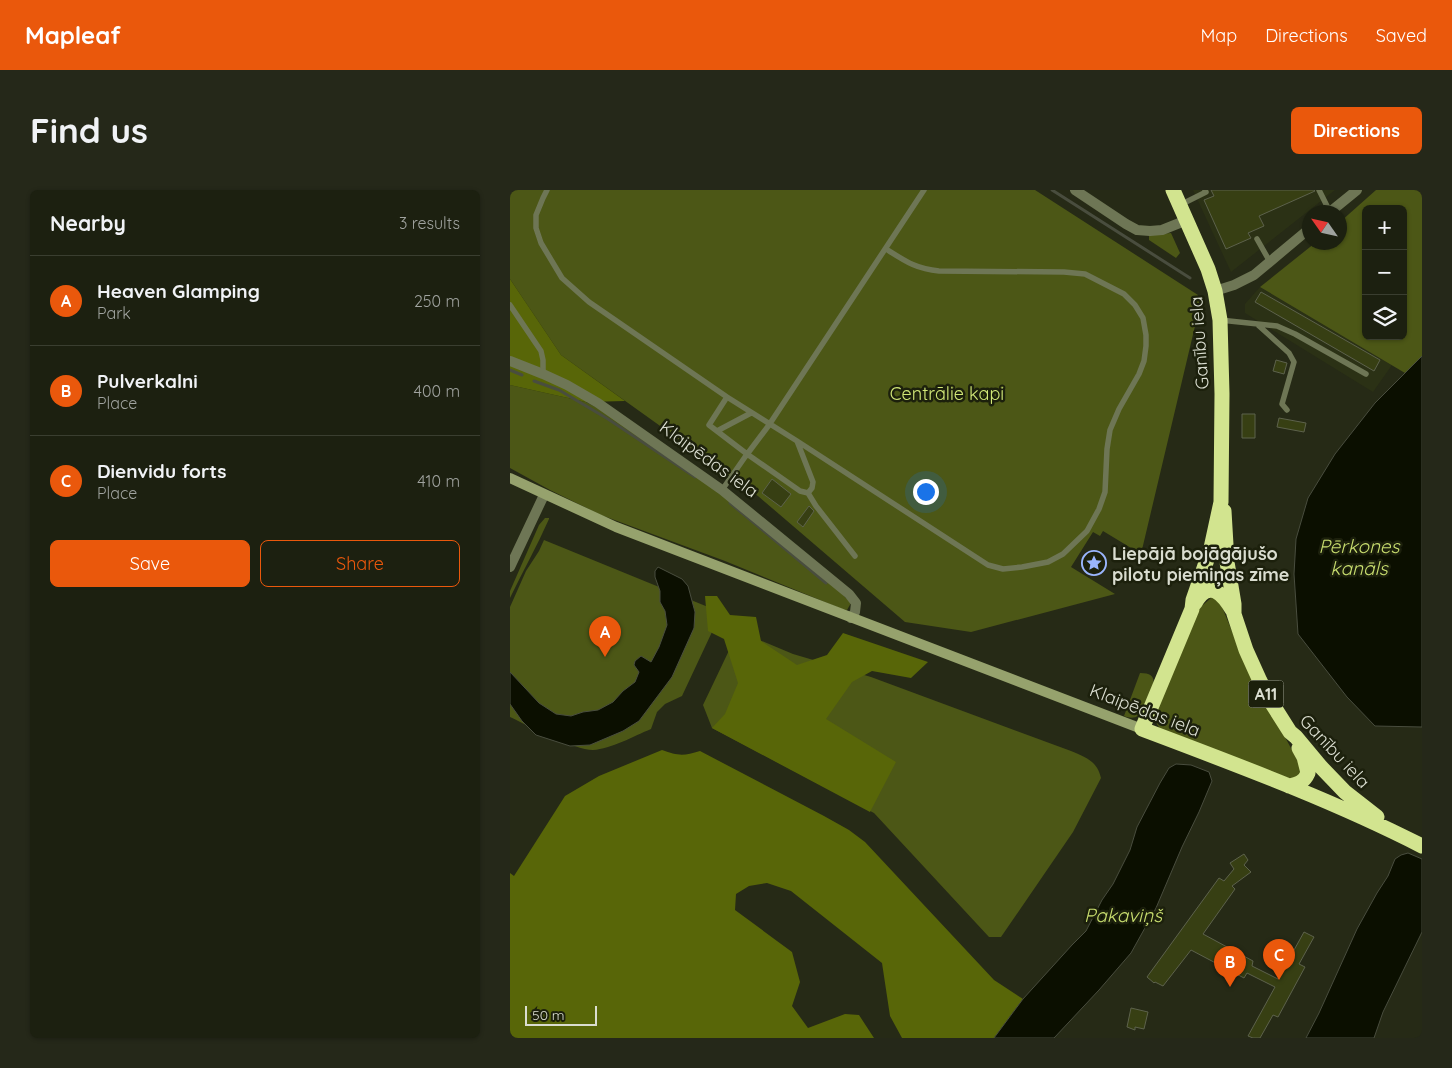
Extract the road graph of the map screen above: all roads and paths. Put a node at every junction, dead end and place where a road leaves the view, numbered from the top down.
1 (548, 190) edge
2 (924, 190) edge
3 (1074, 190) edge
4 (1173, 190) edge
5 (1205, 190) edge
6 (1320, 190) edge
7 (1357, 190) edge
8 (1180, 205) junction
9 (1327, 205) edge
10 (1339, 205) edge
11 (1187, 220) junction
12 (1302, 236) edge
13 (1257, 239) dead end
14 (886, 249) junction
15 (1270, 262) junction
16 (1215, 291) junction
17 (510, 305) edge
18 (1220, 320) junction
19 (1258, 325) junction
20 (510, 361) edge
21 (543, 374) junction
22 (1366, 374) dead end
23 (727, 397) junction
24 (1287, 410) dead end
25 (752, 413) junction
26 (769, 425) junction
27 (717, 431) junction
28 (797, 441) junction
29 (747, 454) junction
30 (510, 478) edge
31 (722, 490) junction
32 (808, 493) junction
33 (544, 495) junction
34 (1221, 502) junction
35 (854, 556) dead end
36 (510, 567) edge
37 (1192, 609) junction
38 (1234, 614) junction
39 (851, 618) junction
40 (1142, 729) junction
41 (1290, 732) junction
42 (1289, 786) junction
43 (1402, 836) junction
44 (1422, 846) edge

1 - 23 lane
2 - 14 lane
3 - 11 street
4 - 8 highway, Ganību iela / A11
5 - 8 lane
6 - 9 lane
7 - 10 street
8 - 11 highway, Ganību iela / A11
11 - 16 highway, Ganību iela / A11
12 - 15 street
13 - 15 lane
14 - 26 lane
14 - 28 lane
15 - 16 street
16 - 18 highway, Ganību iela / A11
17 - 21 lane
18 - 19 lane
18 - 34 highway, Ganību iela / A11
19 - 22 lane
19 - 24 lane
20 - 21 street, Klaipēdas iela
21 - 31 street, Klaipēdas iela
23 - 25 lane
23 - 27 lane
25 - 26 lane
25 - 27 lane
26 - 28 lane
26 - 29 lane
27 - 29 lane
28 - 32 lane
29 - 31 lane
29 - 32 lane
30 - 33 main road, Klaipēdas iela
31 - 39 street, Klaipēdas iela
32 - 35 lane
33 - 36 street
33 - 39 main road, Klaipēdas iela
34 - 37 highway, Ganību iela / A11
34 - 38 highway, Ganību iela / A11
37 - 38 highway
37 - 40 highway, Ganību iela / A11
38 - 41 highway, Ganību iela / A11
39 - 40 main road, Klaipēdas iela
40 - 42 highway, Klaipēdas iela / A11
41 - 42 highway
41 - 43 highway, Ganību iela / A11
42 - 43 highway, Klaipēdas iela / A11
43 - 44 highway, Klaipēdas iela / A11

